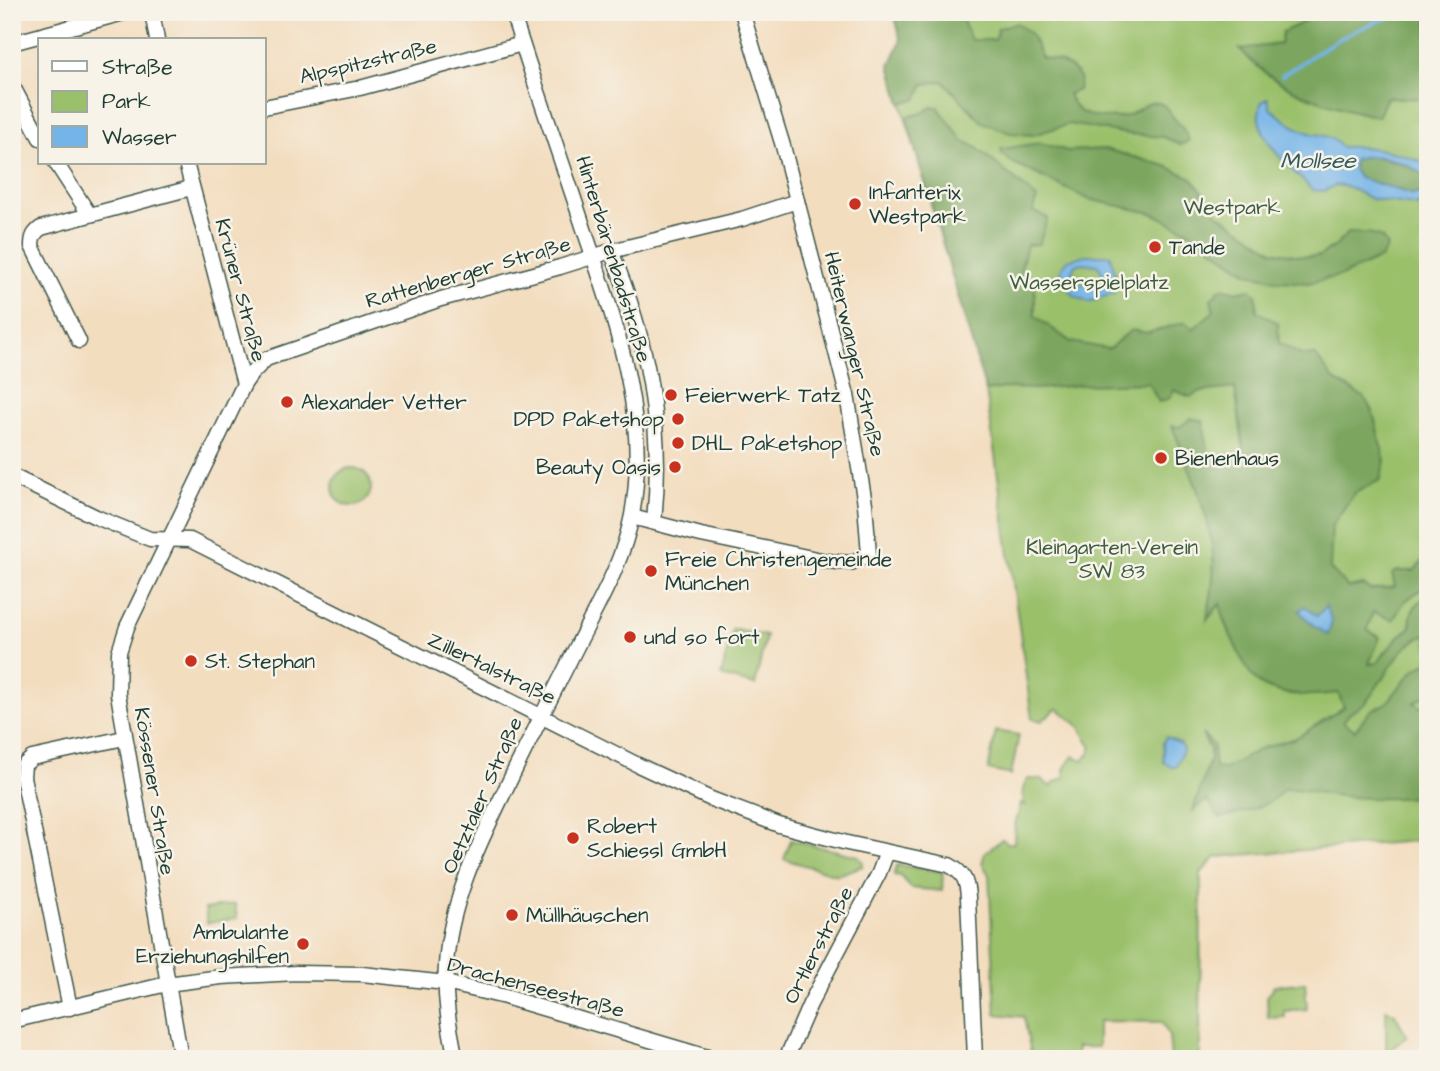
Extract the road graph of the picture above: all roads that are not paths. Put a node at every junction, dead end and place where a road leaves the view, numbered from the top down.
1 (127, 12) edge
2 (152, 12) edge
3 (512, 12) edge
4 (743, 12) edge
5 (158, 38) edge
6 (12, 43) edge
7 (522, 44) junction
8 (12, 85) edge
9 (266, 107) edge
10 (38, 134) edge
11 (57, 164) edge
12 (186, 164) edge
13 (191, 188) junction
14 (797, 201) junction
15 (89, 214) junction
16 (611, 251) junction
17 (593, 256) junction
18 (79, 341) dead end
19 (244, 384) junction
20 (12, 476) edge
21 (632, 517) junction
22 (654, 521) junction
23 (169, 539) junction
24 (542, 715) junction
25 (124, 738) junction
26 (887, 852) junction
27 (446, 983) junction
28 (167, 984) junction
29 (70, 1008) junction
30 (12, 1021) edge
31 (181, 1059) edge
32 (456, 1059) edge
33 (714, 1059) edge
34 (786, 1059) edge
35 (975, 1059) edge

1 - 6 street
2 - 5 street
3 - 7 street, Hinterbärenbadstraße
4 - 14 street, Heiterwanger Straße
7 - 9 street, Alpspitzstraße
7 - 17 street, Hinterbärenbadstraße
8 - 10 street
11 - 15 street
12 - 13 street, Krüner Straße
13 - 15 street
13 - 19 street, Krüner Straße
14 - 16 street, Rattenberger Straße
14 - 22 street, Heiterwanger Straße
15 - 18 street
16 - 17 street, Rattenberger Straße
16 - 22 street, Hinterbärenbadstraße
17 - 19 street, Rattenberger Straße
17 - 21 street, Hinterbärenbadstraße
19 - 23 street, Krüner Straße
20 - 23 street, Zillertalstraße
21 - 22 street, Heiterwanger Straße
21 - 24 street, Hinterbärenbadstraße
23 - 24 street, Zillertalstraße
23 - 25 street, Kössener Straße
24 - 26 street, Zillertalstraße
24 - 27 street, Oetztaler Straße
25 - 28 street, Kössener Straße
25 - 29 street
26 - 34 street, Ortlerstraße
26 - 35 street, Zillertalstraße
27 - 28 street, Drachenseestraße
27 - 32 street, Oetztaler Straße
27 - 33 street, Drachenseestraße
28 - 29 street, Drachenseestraße
28 - 31 street, Kössener Straße
29 - 30 street, Drachenseestraße

